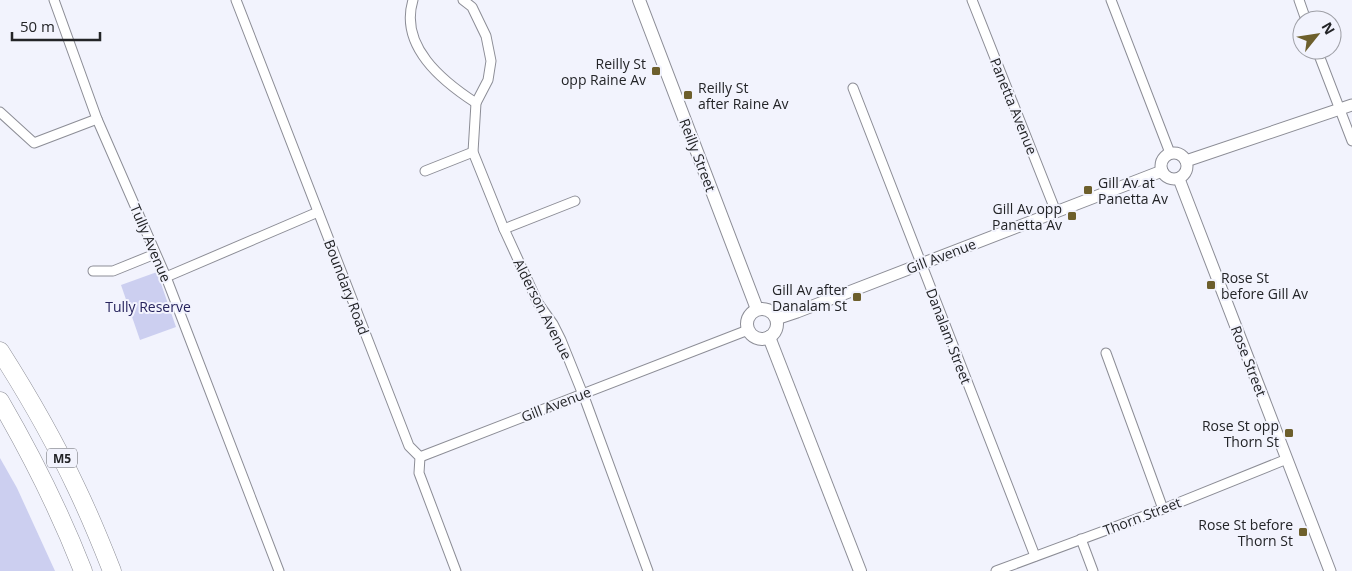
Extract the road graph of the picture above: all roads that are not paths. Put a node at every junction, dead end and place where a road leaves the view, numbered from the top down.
1 (54, 0) edge
2 (236, 0) edge
3 (413, 0) edge
4 (463, 0) edge
5 (639, 0) edge
6 (972, 0) edge
7 (1111, 0) edge
8 (1322, 60) edge
9 (853, 88) dead end
10 (476, 103) junction
11 (1352, 105) edge
12 (1340, 109) junction
13 (0, 112) edge
14 (97, 119) junction
15 (1352, 141) edge
16 (473, 152) junction
17 (1170, 153) junction
18 (1186, 161) junction
19 (425, 171) dead end
20 (1162, 171) junction
21 (1179, 179) junction
22 (575, 201) dead end
23 (318, 212) junction
24 (1056, 212) junction
25 (504, 229) junction
26 (155, 254) junction
27 (921, 263) junction
28 (93, 271) dead end
29 (166, 277) junction
30 (757, 309) junction
31 (776, 319) junction
32 (748, 330) junction
33 (769, 337) junction
34 (0, 351) edge
35 (1106, 353) dead end
36 (583, 394) junction
37 (0, 401) edge
38 (420, 457) junction
39 (1287, 459) junction
40 (1163, 509) junction
41 (1081, 539) junction
42 (1035, 556) junction
43 (83, 571) edge
44 (112, 571) edge
45 (278, 571) edge
46 (456, 571) edge
47 (648, 571) edge
48 (860, 571) edge
49 (996, 571) edge
50 (1093, 571) edge
51 (1330, 571) edge

1 - 14 street, Tully Avenue
2 - 23 street, Boundary Road
3 - 10 street
4 - 10 street, Alderson Avenue
5 - 30 main road, Reilly Street
6 - 24 street, Panetta Avenue
7 - 17 street
8 - 12 street
9 - 27 street, Danalam Street
10 - 16 street, Alderson Avenue
11 - 12 street
12 - 15 street
12 - 18 street
13 - 14 street
14 - 26 street, Tully Avenue
16 - 19 street
16 - 25 street, Alderson Avenue
17 - 18 street
17 - 20 street
18 - 21 street
20 - 21 street
20 - 24 street, Gill Avenue
21 - 39 street, Rose Street
22 - 25 street
23 - 29 street
23 - 38 street, Boundary Road
24 - 27 street, Gill Avenue
25 - 36 street, Alderson Avenue
26 - 28 street
26 - 29 street, Tully Avenue
27 - 31 street, Gill Avenue
27 - 42 street, Danalam Street
29 - 45 street, Tully Avenue
30 - 31 main road
30 - 32 main road
31 - 33 main road
32 - 33 main road
32 - 36 street, Gill Avenue
33 - 48 main road
34 - 44 highway, M5
35 - 40 street
36 - 38 street, Gill Avenue
36 - 47 street, Alderson Avenue
37 - 43 highway, M5
38 - 46 street
39 - 40 street, Thorn Street
39 - 51 street, Rose Street
40 - 41 street, Thorn Street
41 - 42 street, Thorn Street
41 - 50 street
42 - 49 street, Thorn Street

